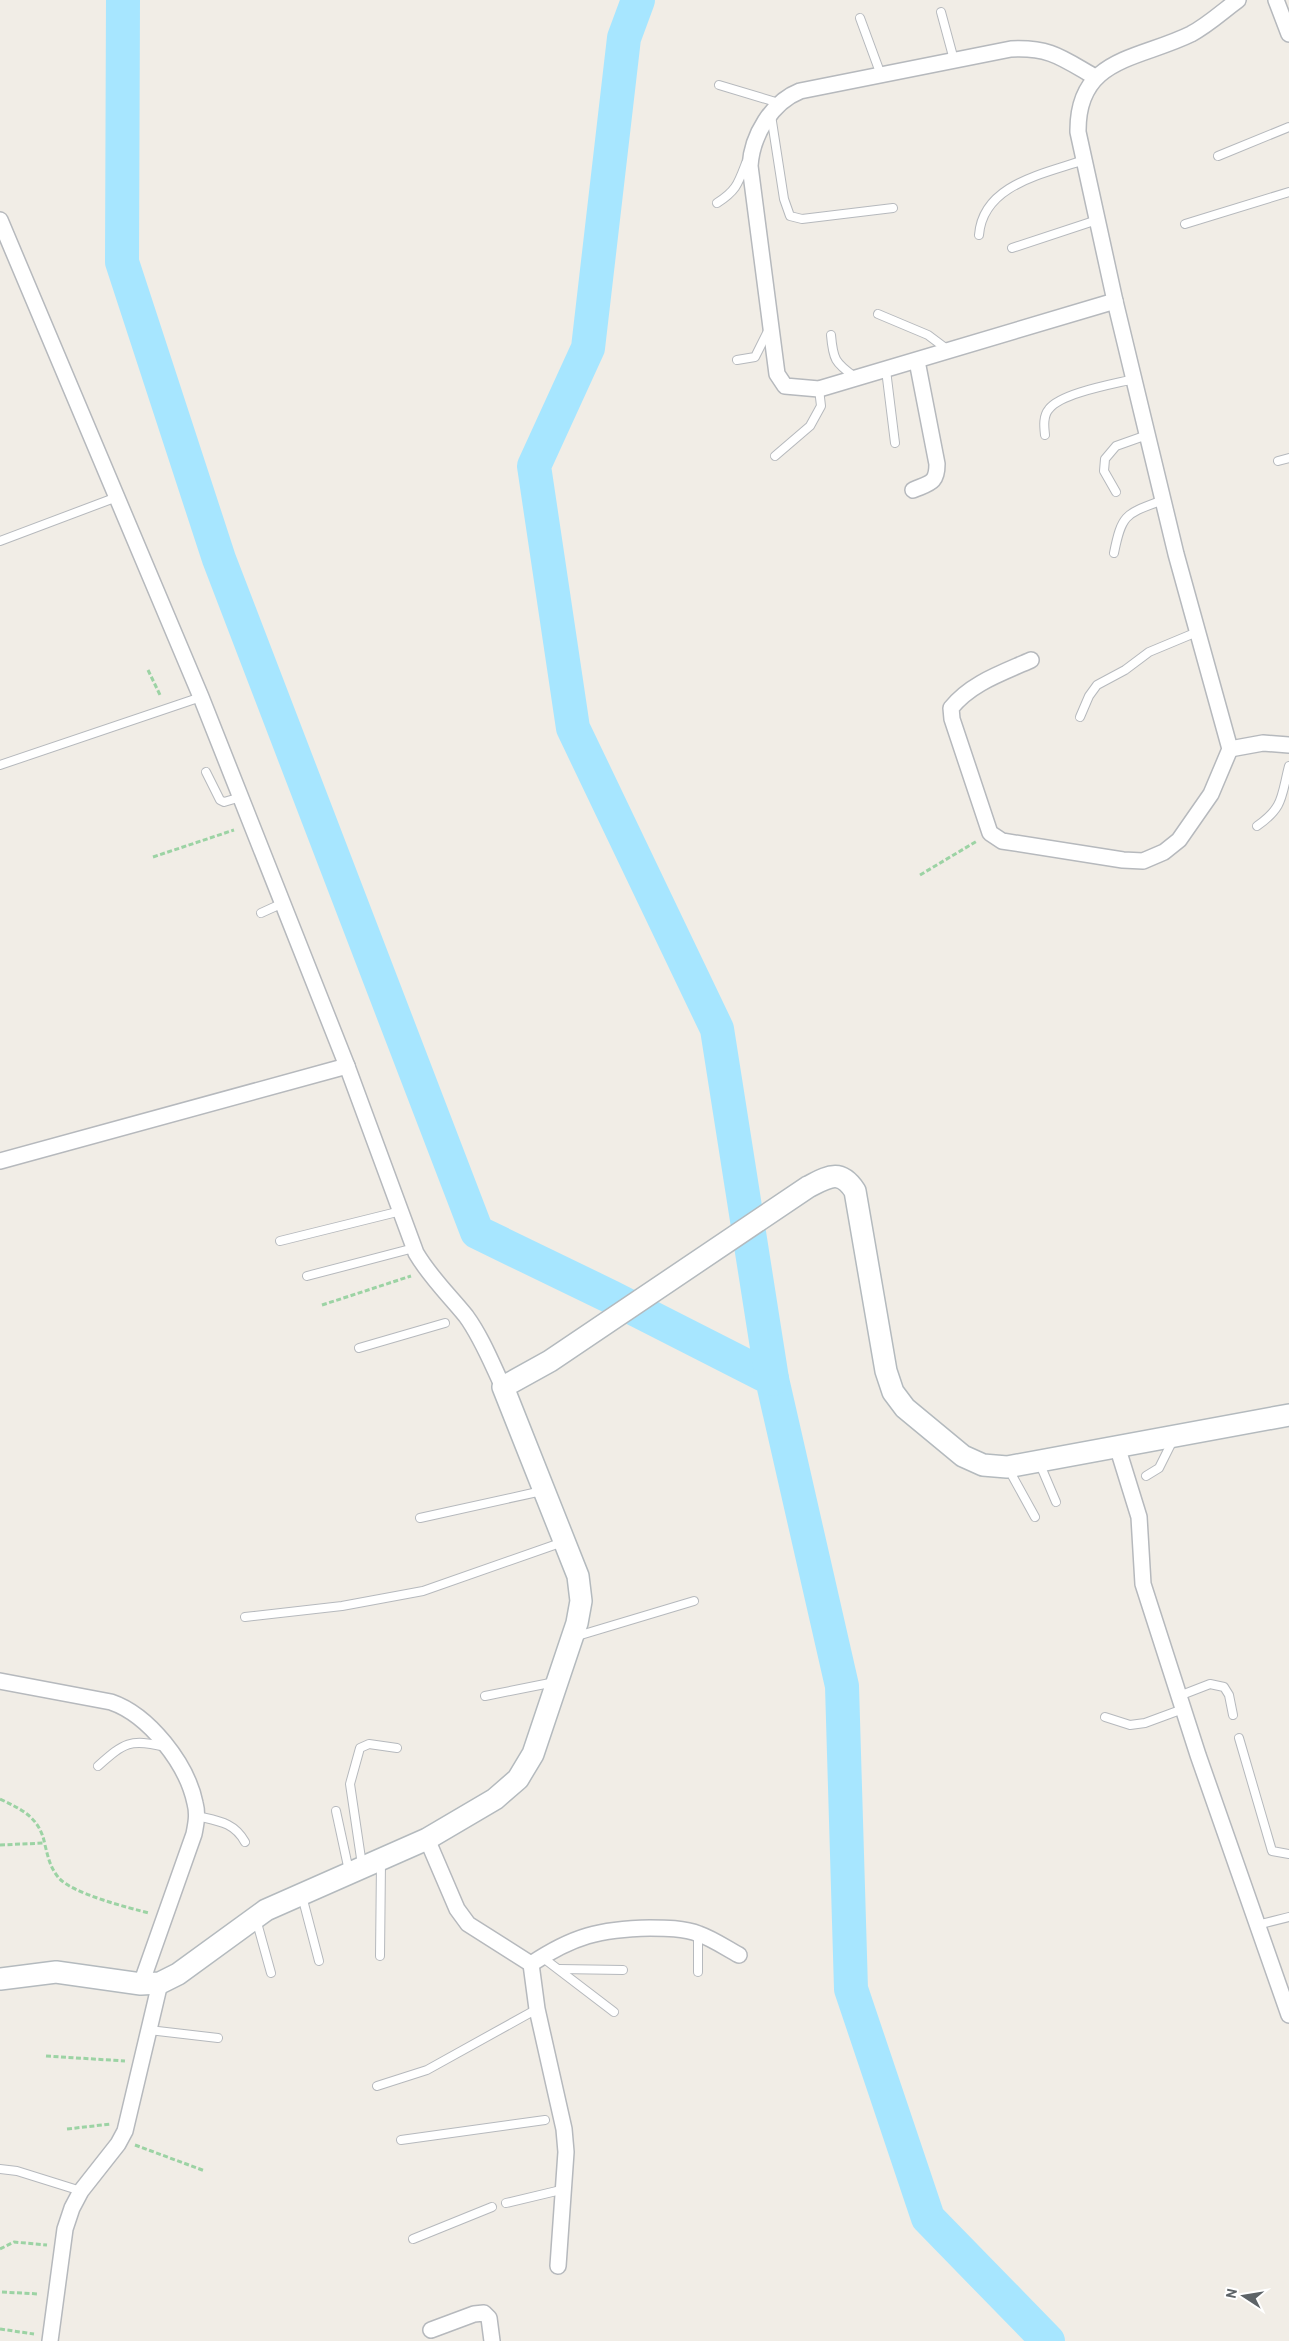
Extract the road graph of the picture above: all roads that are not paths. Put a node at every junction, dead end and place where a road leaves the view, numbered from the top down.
1 (1238, 0) edge
2 (1276, 0) edge
3 (941, 12) dead end
4 (860, 18) dead end
5 (1289, 34) edge
6 (954, 60) junction
7 (881, 74) junction
8 (1095, 77) junction
9 (718, 85) dead end
10 (775, 109) junction
11 (1289, 127) edge
12 (750, 152) junction
13 (1218, 156) dead end
14 (1084, 160) junction
15 (1289, 192) edge
16 (716, 203) dead end
17 (893, 208) dead end
18 (0, 220) edge
19 (1097, 220) junction
20 (1185, 224) dead end
21 (979, 235) dead end
22 (1012, 248) dead end
23 (1115, 301) junction
24 (878, 314) dead end
25 (771, 325) junction
26 (831, 335) dead end
27 (950, 351) junction
28 (737, 360) dead end
29 (917, 360) junction
30 (886, 370) junction
31 (856, 379) junction
32 (1134, 379) junction
33 (819, 389) junction
34 (1045, 435) dead end
35 (1147, 435) junction
36 (895, 443) dead end
37 (776, 456) dead end
38 (1289, 458) edge
39 (1278, 461) dead end
40 (913, 490) dead end
41 (1116, 492) dead end
42 (117, 497) junction
43 (1163, 500) junction
44 (0, 541) edge
45 (1114, 553) dead end
46 (1198, 632) junction
47 (1032, 660) dead end
48 (201, 697) junction
49 (1080, 717) dead end
50 (1289, 745) edge
51 (1230, 749) junction
52 (0, 765) edge
53 (1289, 766) edge
54 (206, 772) dead end
55 (241, 797) junction
56 (1257, 826) dead end
57 (283, 903) junction
58 (261, 914) dead end
59 (347, 1066) junction
60 (0, 1161) edge
61 (401, 1211) junction
62 (280, 1241) dead end
63 (414, 1248) junction
64 (307, 1276) dead end
65 (445, 1323) dead end
66 (359, 1348) dead end
67 (503, 1388) junction
68 (1289, 1415) edge
69 (1175, 1436) junction
70 (1117, 1446) junction
71 (1039, 1461) junction
72 (1007, 1466) junction
73 (1146, 1476) dead end
74 (544, 1490) junction
75 (1056, 1502) dead end
76 (1035, 1517) dead end
77 (420, 1518) dead end
78 (565, 1542) junction
79 (694, 1602) dead end
80 (245, 1617) dead end
81 (572, 1638) junction
82 (0, 1681) edge
83 (557, 1682) junction
84 (485, 1696) dead end
85 (1181, 1703) junction
86 (1233, 1714) dead end
87 (1105, 1716) dead end
88 (1239, 1738) dead end
89 (169, 1748) junction
90 (397, 1748) dead end
91 (98, 1766) dead end
92 (336, 1810) dead end
93 (197, 1816) junction
94 (427, 1839) junction
95 (245, 1842) dead end
96 (1289, 1854) edge
97 (364, 1867) junction
98 (302, 1894) junction
99 (256, 1916) junction
100 (1289, 1917) edge
101 (1258, 1925) junction
102 (698, 1934) junction
103 (740, 1955) dead end
104 (380, 1956) dead end
105 (537, 1960) junction
106 (319, 1961) dead end
107 (559, 1969) junction
108 (623, 1970) dead end
109 (698, 1972) dead end
110 (271, 1973) dead end
111 (0, 1979) edge
112 (150, 1984) junction
113 (537, 2009) junction
114 (614, 2012) dead end
115 (1289, 2015) edge
116 (149, 2030) junction
117 (218, 2038) dead end
118 (378, 2086) dead end
119 (545, 2120) dead end
120 (401, 2140) dead end
121 (0, 2168) edge
122 (565, 2189) junction
123 (81, 2191) junction
124 (506, 2203) dead end
125 (492, 2207) dead end
126 (413, 2239) dead end
127 (558, 2266) dead end
128 (431, 2330) dead end
129 (50, 2338) edge
130 (492, 2341) edge

1 - 8 street
2 - 5 street
3 - 6 lane
4 - 7 lane
6 - 7 street
6 - 8 street
7 - 10 street
8 - 14 street
9 - 10 lane
10 - 12 street
10 - 17 lane
11 - 13 lane
12 - 16 lane
12 - 25 street
14 - 19 street
14 - 21 lane
15 - 20 lane
18 - 42 street
19 - 22 lane
19 - 23 street
23 - 27 street
23 - 32 street
24 - 27 lane
25 - 28 lane
25 - 33 street
26 - 31 lane
27 - 29 street
29 - 30 street
29 - 40 street
30 - 31 street
30 - 36 lane
31 - 33 street
32 - 34 lane
32 - 35 street
33 - 37 lane
35 - 41 lane
35 - 43 street
38 - 39 lane
42 - 44 lane
42 - 48 street
43 - 45 lane
43 - 46 street
46 - 49 lane
46 - 51 street
47 - 51 street
48 - 52 lane
48 - 55 street
50 - 51 street
53 - 56 lane
54 - 55 lane
55 - 57 street
57 - 58 lane
57 - 59 street
59 - 60 street
59 - 61 street
61 - 62 lane
61 - 63 street
63 - 64 lane
63 - 67 street
65 - 66 lane
67 - 72 main road
67 - 74 main road
68 - 69 main road
69 - 70 main road
69 - 73 lane
70 - 71 main road
70 - 85 street
71 - 72 main road
71 - 75 lane
72 - 76 lane
74 - 77 lane
74 - 78 main road
78 - 80 lane
78 - 81 main road
79 - 81 lane
81 - 83 main road
82 - 89 street
83 - 84 lane
83 - 94 main road
85 - 86 lane
85 - 87 lane
85 - 101 street
88 - 96 lane
89 - 91 lane
89 - 93 street
90 - 97 lane
92 - 97 lane
93 - 95 lane
93 - 112 street
94 - 97 main road
94 - 105 street
97 - 98 main road
97 - 104 lane
98 - 99 main road
98 - 106 lane
99 - 110 lane
99 - 112 main road
100 - 101 lane
101 - 115 street
102 - 103 street
102 - 105 street
102 - 109 lane
105 - 107 lane
105 - 113 street
107 - 108 lane
107 - 114 lane
111 - 112 main road
112 - 116 street
113 - 118 lane
113 - 122 street
116 - 117 lane
116 - 123 street
119 - 120 lane
121 - 123 lane
122 - 124 lane
122 - 127 street
123 - 129 street
125 - 126 lane
128 - 130 street

